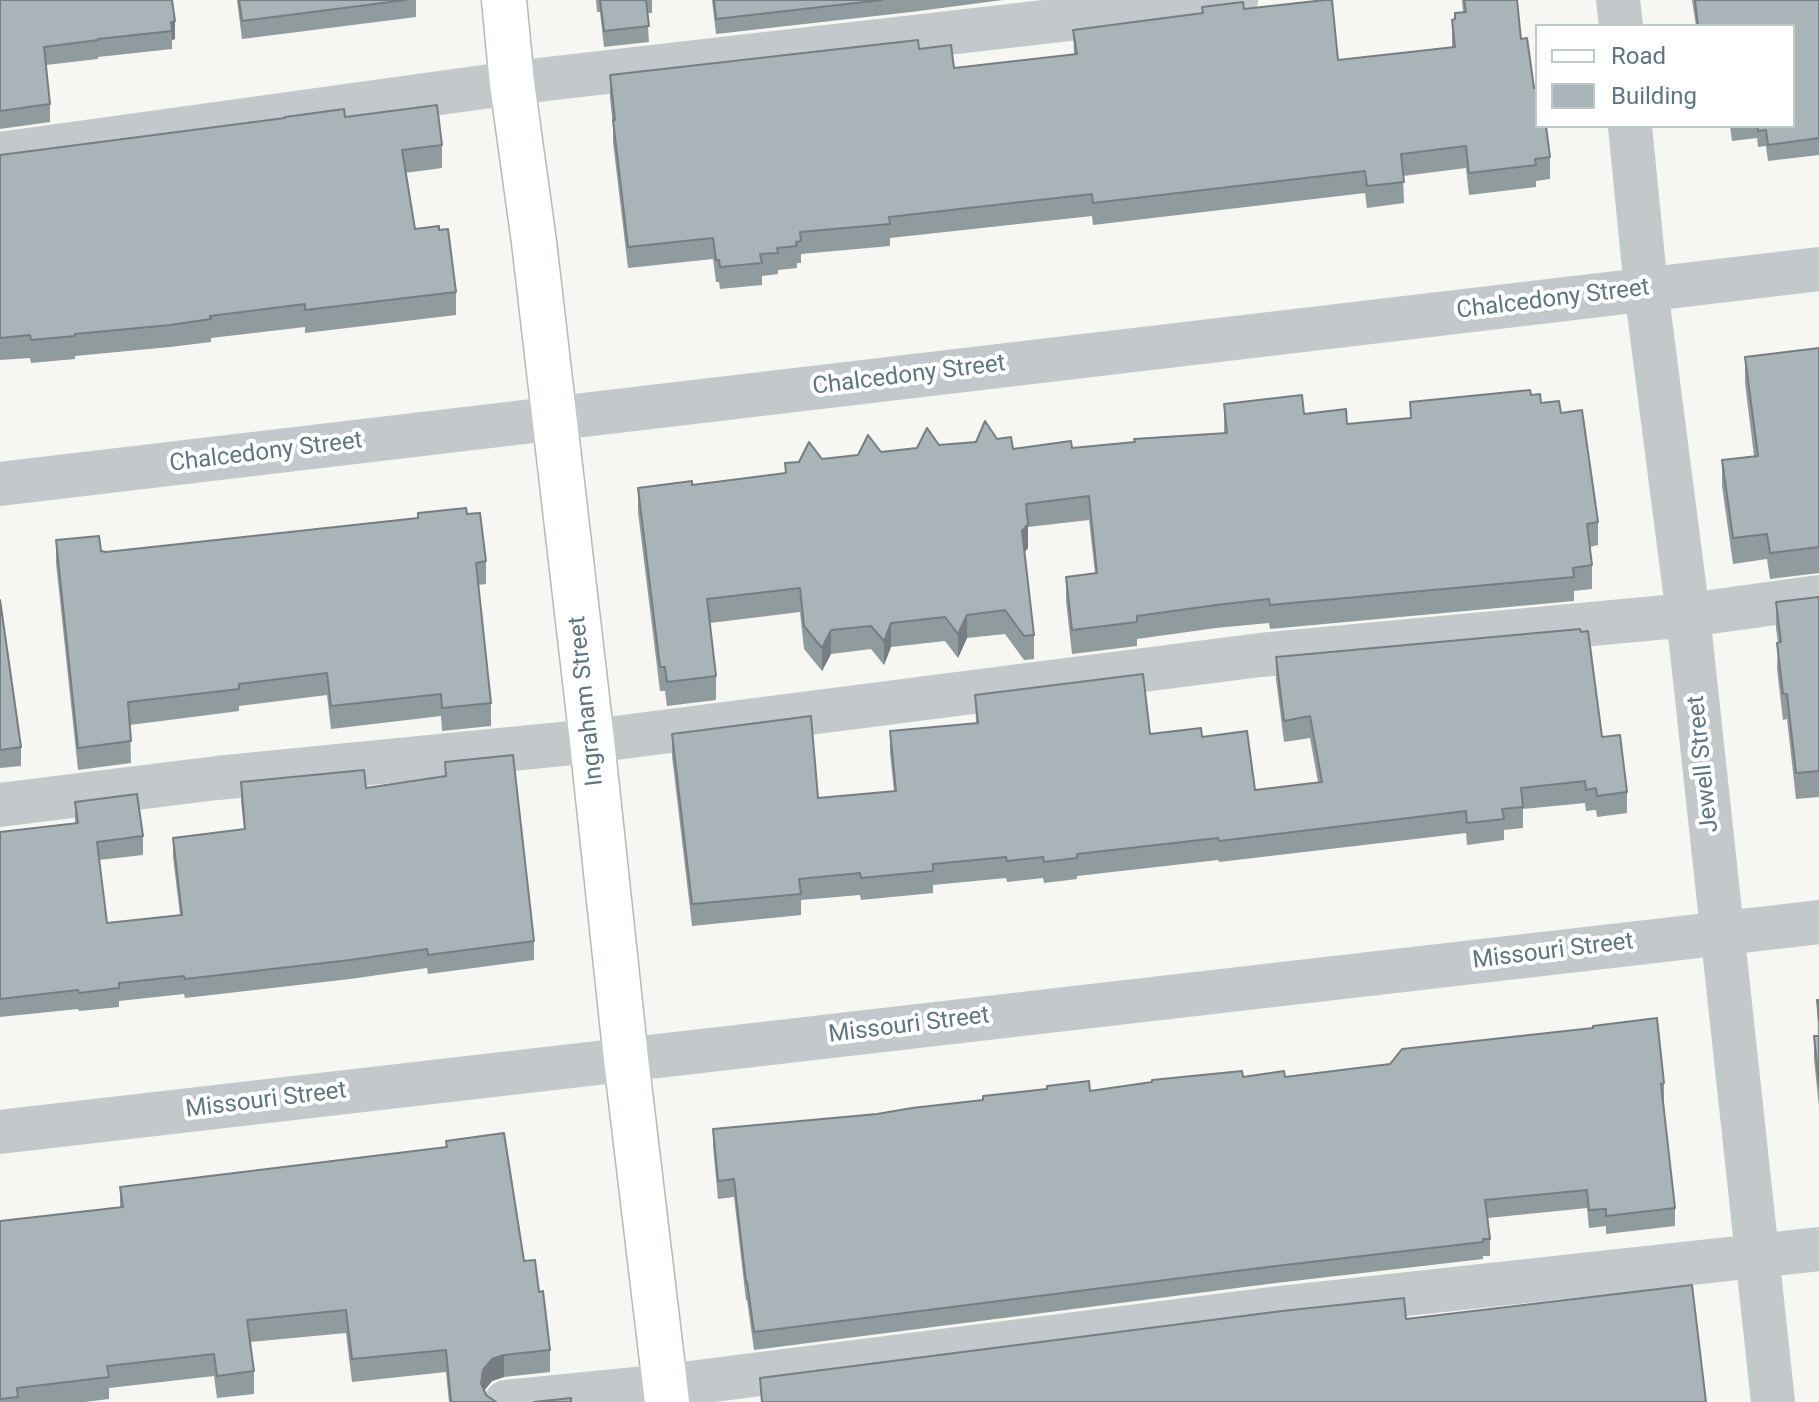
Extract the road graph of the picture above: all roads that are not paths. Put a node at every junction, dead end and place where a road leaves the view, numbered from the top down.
1 (504, 0) edge
2 (1236, 0) edge
3 (1618, 0) edge
4 (1621, 24) edge
5 (512, 83) junction
6 (1630, 128) edge
7 (0, 154) edge
8 (1819, 269) edge
9 (1646, 289) junction
10 (554, 418) junction
11 (0, 484) edge
12 (1819, 597) edge
13 (1688, 615) junction
14 (592, 741) junction
15 (0, 805) edge
16 (1819, 922) edge
17 (1722, 933) junction
18 (626, 1059) junction
19 (0, 1132) edge
20 (1819, 1249) edge
21 (1758, 1257) junction
22 (667, 1394) edge
23 (506, 1402) edge
24 (1773, 1402) edge

1 - 5 main road, Ingraham Street
2 - 5 street
3 - 4 street
5 - 7 street
5 - 10 main road, Ingraham Street
6 - 9 street, Jewell Street
8 - 9 street, Chalcedony Street
9 - 10 street, Chalcedony Street
9 - 13 street, Jewell Street
10 - 11 street, Chalcedony Street
10 - 14 main road, Ingraham Street
12 - 13 street
13 - 14 street
13 - 17 street, Jewell Street
14 - 15 street
14 - 18 main road, Ingraham Street
16 - 17 street, Missouri Street
17 - 18 street, Missouri Street
17 - 21 street, Jewell Street
18 - 19 street, Missouri Street
18 - 22 main road, Ingraham Street
20 - 21 street
21 - 22 street
21 - 24 street, Jewell Street
22 - 23 street

